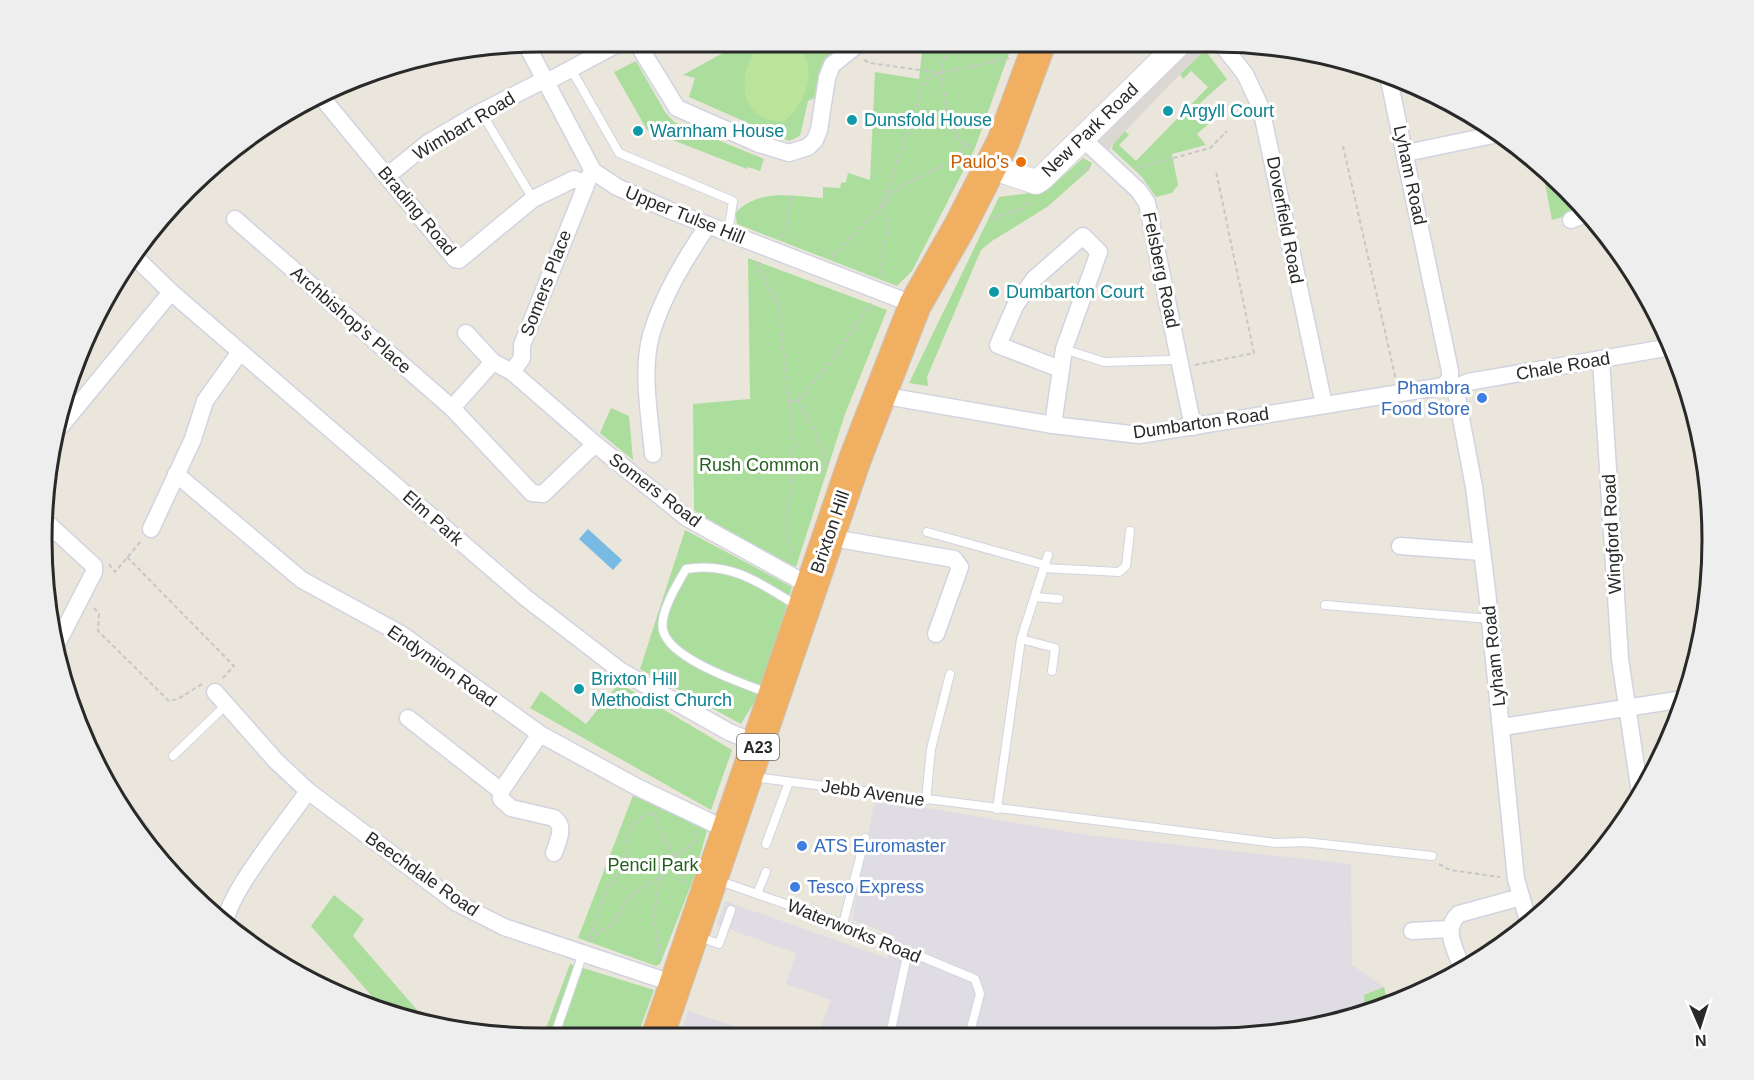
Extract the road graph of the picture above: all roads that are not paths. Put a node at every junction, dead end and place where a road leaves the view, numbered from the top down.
1 (602, 52) edge
2 (643, 52) edge
3 (848, 52) edge
4 (1026, 52) edge
5 (1171, 52) edge
6 (530, 53) edge
7 (1228, 53) edge
8 (571, 69) junction
9 (544, 80) junction
10 (1390, 86) edge
11 (326, 102) edge
12 (481, 112) junction
13 (1487, 136) edge
14 (1083, 139) junction
15 (1406, 153) junction
16 (984, 158) junction
17 (387, 176) junction
18 (588, 177) junction
19 (533, 199) junction
20 (235, 219) dead end
21 (708, 225) junction
22 (728, 233) junction
23 (140, 262) edge
24 (171, 292) junction
25 (915, 305) junction
26 (466, 333) dead end
27 (1064, 349) junction
28 (1662, 349) edge
29 (240, 352) junction
30 (1601, 359) junction
31 (493, 362) junction
32 (1175, 364) junction
33 (1060, 369) junction
34 (512, 372) junction
35 (1453, 384) junction
36 (880, 395) junction
37 (74, 397) edge
38 (80, 402) junction
39 (1324, 405) junction
40 (452, 408) junction
41 (68, 417) edge
42 (1053, 425) junction
43 (1193, 427) junction
44 (595, 444) junction
45 (653, 454) dead end
46 (176, 474) junction
47 (53, 528) edge
48 (152, 529) road end
49 (1130, 531) dead end
50 (927, 532) dead end
51 (827, 537) junction
52 (1400, 546) dead end
53 (1482, 552) junction
54 (1048, 555) dead end
55 (1045, 566) junction
56 (802, 588) junction
57 (1036, 597) junction
58 (1059, 599) dead end
59 (1325, 605) dead end
60 (1490, 619) junction
61 (62, 633) edge
62 (936, 634) dead end
63 (1021, 639) junction
64 (1052, 671) dead end
65 (950, 674) dead end
66 (213, 684) road end
67 (774, 696) junction
68 (1675, 701) edge
69 (225, 706) junction
70 (1626, 709) junction
71 (408, 718) dead end
72 (1502, 727) junction
73 (540, 734) junction
74 (759, 744) junction
75 (173, 756) dead end
76 (748, 776) junction
77 (1638, 780) edge
78 (789, 782) junction
79 (308, 791) junction
80 (501, 791) junction
81 (926, 800) junction
82 (997, 809) junction
83 (715, 824) junction
84 (865, 838) dead end
85 (766, 844) dead end
86 (554, 853) dead end
87 (1432, 856) dead end
88 (766, 872) dead end
89 (700, 883) junction
90 (757, 894) junction
91 (1521, 897) junction
92 (731, 910) dead end
93 (228, 914) edge
94 (1526, 914) edge
95 (843, 924) junction
96 (1449, 929) junction
97 (1412, 931) dead end
98 (692, 935) junction
99 (585, 947) junction
100 (908, 951) junction
101 (1460, 961) edge
102 (667, 981) junction
103 (557, 1028) edge
104 (659, 1028) edge
105 (892, 1028) edge
106 (971, 1028) edge

1 - 8 street, Wimbart Road
2 - 3 street
4 - 16 highway, Brixton Hill / A23
5 - 14 street, New Park Road
6 - 9 street, Upper Tulse Hill
7 - 39 street, Doverfield Road
8 - 9 street, Wimbart Road
8 - 22 lane
9 - 12 street, Wimbart Road
9 - 18 street, Upper Tulse Hill
10 - 15 street, Lyham Road
11 - 17 street, Brading Road
12 - 17 street, Wimbart Road
12 - 19 lane
13 - 15 street
14 - 16 street, New Park Road
14 - 32 street, Felsberg Road
15 - 35 street, Lyham Road
16 - 25 highway, Brixton Hill / A23
17 - 19 street, Brading Road
18 - 19 street, Brading Road
18 - 21 street, Upper Tulse Hill
18 - 34 street, Somers Place
20 - 40 street, Archbishop's Place
21 - 22 street, Upper Tulse Hill
21 - 45 street
22 - 25 street, Upper Tulse Hill
23 - 24 street, Elm Park
24 - 29 street, Elm Park
24 - 38 street
25 - 36 highway, Brixton Hill / A23
26 - 31 street
27 - 32 lane
27 - 33 street
27 - 33 street
28 - 30 street, Chale Road
29 - 46 street
29 - 74 street, Elm Park
30 - 35 street, Chale Road
30 - 70 street, Wingford Road
31 - 34 street
31 - 40 street
32 - 43 street, Felsberg Road
33 - 42 street
34 - 44 street, Somers Road
35 - 39 street, Dumbarton Road
35 - 53 street, Lyham Road
36 - 42 street, Dumbarton Road
36 - 51 highway, Brixton Hill / A23
37 - 38 street
38 - 41 street
39 - 43 street, Dumbarton Road
40 - 44 street, Archbishop's Place
42 - 43 street, Dumbarton Road
44 - 56 street, Somers Road
46 - 48 street
46 - 73 street, Endymion Road
47 - 61 street
49 - 55 lane
50 - 55 lane
51 - 56 highway, Brixton Hill / A23
51 - 62 street
52 - 53 street
53 - 60 street, Lyham Road
54 - 55 lane
55 - 57 lane
56 - 67 highway, Brixton Hill / A23
56 - 67 lane
57 - 58 lane
57 - 63 lane
59 - 60 lane
60 - 72 street, Lyham Road
63 - 64 lane
63 - 82 lane
65 - 81 lane
66 - 69 street, Beechdale Road
67 - 74 highway, Brixton Hill / A23
68 - 70 street
69 - 75 lane
69 - 79 street, Beechdale Road
70 - 72 street
70 - 77 street, Wingford Road
71 - 80 street
72 - 91 street, Lyham Road
73 - 80 street
73 - 83 street, Endymion Road
74 - 76 highway, Brixton Hill / A23
76 - 78 lane, Jebb Avenue
76 - 83 highway, Brixton Hill / A23
78 - 81 lane, Jebb Avenue
78 - 85 lane
79 - 93 street
79 - 99 street, Beechdale Road
80 - 86 street
81 - 82 lane, Jebb Avenue
82 - 87 lane, Jebb Avenue
83 - 89 highway, Brixton Hill / A23
84 - 95 lane
88 - 90 lane
89 - 90 lane, Waterworks Road
89 - 98 highway, Brixton Hill / A23
90 - 95 lane, Waterworks Road
91 - 94 street, Lyham Road
91 - 96 street
92 - 98 lane
95 - 100 lane, Waterworks Road
96 - 97 street
96 - 101 street
98 - 102 highway, Brixton Hill / A23
99 - 102 street, Beechdale Road
99 - 103 lane
100 - 105 lane
100 - 106 lane, Waterworks Road
102 - 104 highway, Brixton Hill / A23

